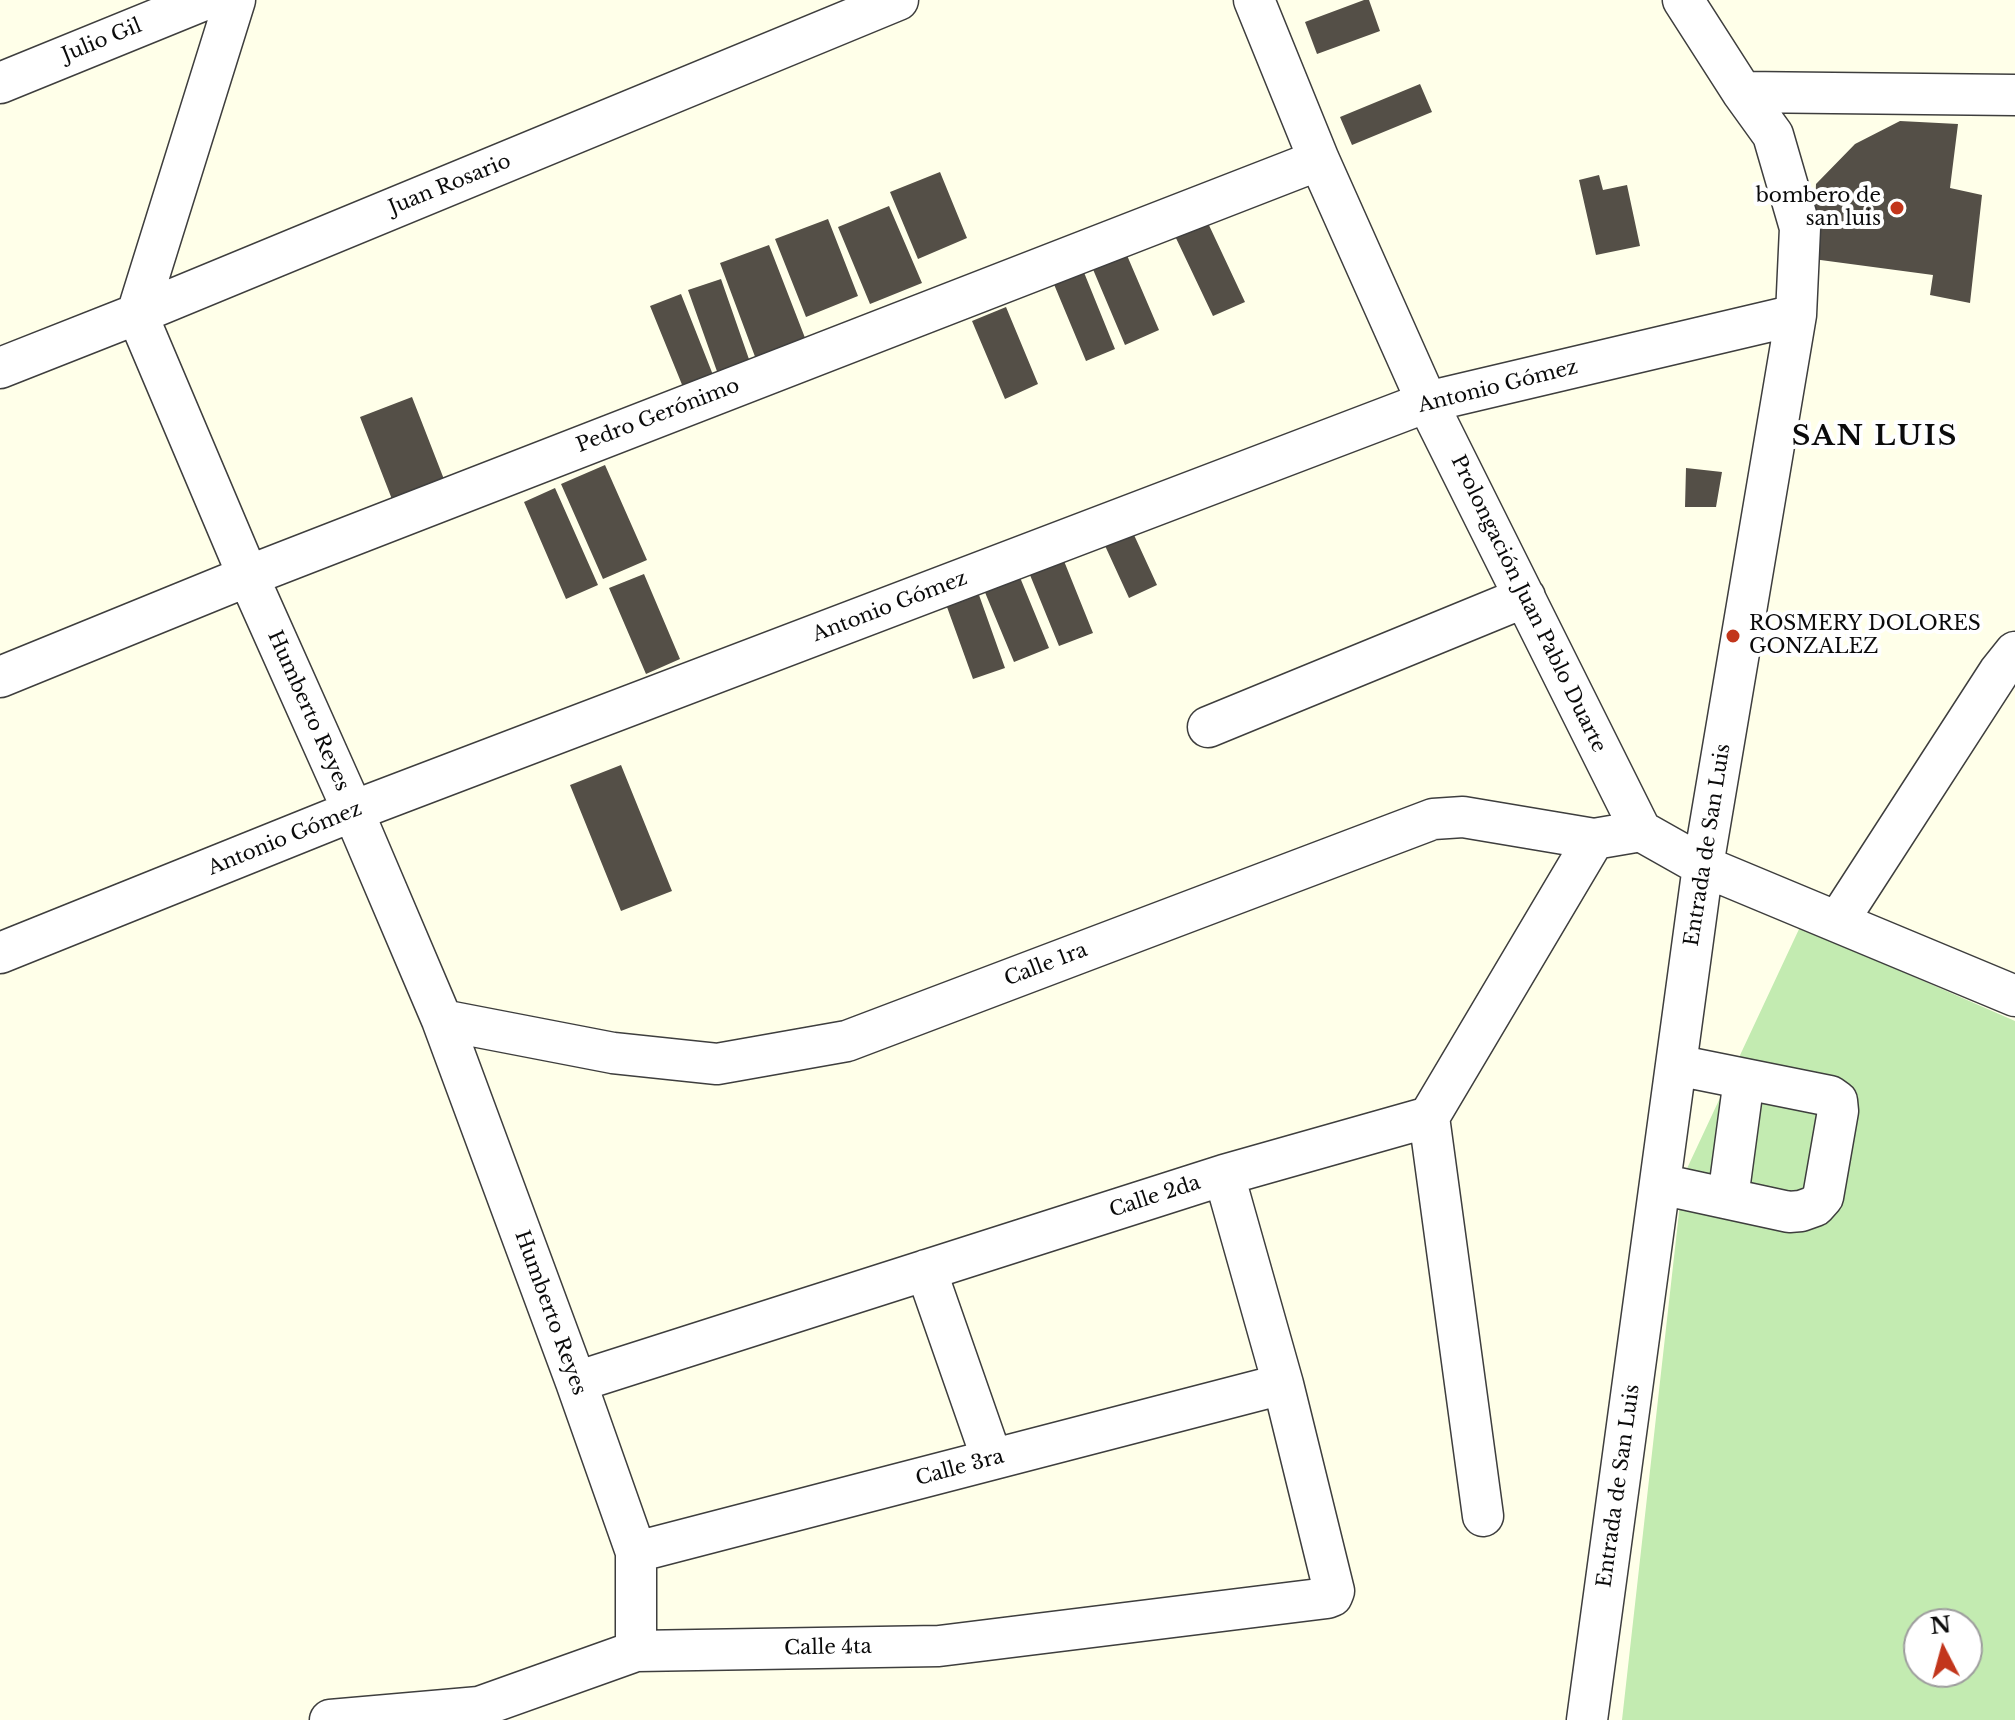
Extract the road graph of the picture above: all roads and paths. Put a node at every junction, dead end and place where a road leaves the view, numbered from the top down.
1 (204, 0) edge
2 (235, 0) edge
3 (898, 0) edge
4 (1254, 0) edge
5 (1683, 0) edge
6 (0, 83) edge
7 (1742, 92) junction
8 (2015, 95) edge
9 (1319, 160) junction
10 (137, 314) junction
11 (1796, 315) junction
12 (0, 368) edge
13 (1427, 402) junction
14 (248, 576) junction
15 (1525, 597) junction
16 (2015, 652) edge
17 (0, 677) edge
18 (1208, 727) dead end
19 (353, 811) junction
20 (1641, 831) junction
21 (1594, 839) junction
22 (1703, 866) junction
23 (1838, 921) junction
24 (0, 953) edge
25 (2014, 994) edge
26 (442, 1020) junction
27 (1676, 1065) junction
28 (1744, 1079) junction
29 (1429, 1117) junction
30 (1224, 1175) junction
31 (1660, 1184) junction
32 (1728, 1198) junction
33 (926, 1270) junction
34 (576, 1382) junction
35 (1283, 1384) junction
36 (992, 1459) junction
37 (1483, 1516) dead end
38 (636, 1552) junction
39 (636, 1651) junction
40 (480, 1714) edge
41 (330, 1720) edge
42 (1587, 1720) edge

1 - 6 street, Julio Gil
2 - 10 street
3 - 10 street, Juan Rosario
4 - 9 street, Prolongación Juan Pablo Duarte
5 - 7 street, Entrada de San Luis
7 - 8 street
7 - 11 street, Entrada de San Luis
9 - 13 street, Prolongación Juan Pablo Duarte
9 - 14 street, Pedro Gerónimo
10 - 12 street, Juan Rosario
10 - 14 street, Humberto Reyes
11 - 13 street, Antonio Gómez
11 - 22 street, Entrada de San Luis
13 - 15 street, Prolongación Juan Pablo Duarte
13 - 19 street, Antonio Gómez
14 - 17 street, Pedro Gerónimo
14 - 19 street, Humberto Reyes
15 - 18 street
15 - 20 street, Prolongación Juan Pablo Duarte
16 - 23 street
19 - 24 street, Antonio Gómez
19 - 26 street, Humberto Reyes
20 - 21 street, Calle 1ra
20 - 22 street
21 - 26 street, Calle 1ra
21 - 29 street
22 - 23 street
22 - 27 street, Entrada de San Luis
23 - 25 street
26 - 34 street, Humberto Reyes
27 - 28 street
27 - 31 street, Entrada de San Luis
28 - 32 street
28 - 32 street
29 - 30 street, Calle 2da
29 - 37 street
30 - 33 street, Calle 2da
30 - 35 street
31 - 32 street
31 - 42 street, Entrada de San Luis
33 - 34 street, Calle 2da
33 - 36 street
34 - 38 street, Humberto Reyes
35 - 36 street, Calle 3ra
35 - 39 street, Calle 4ta
36 - 38 street, Calle 3ra
38 - 39 street, Humberto Reyes
39 - 40 street, Calle 4ta
40 - 41 street, Calle 4ta

